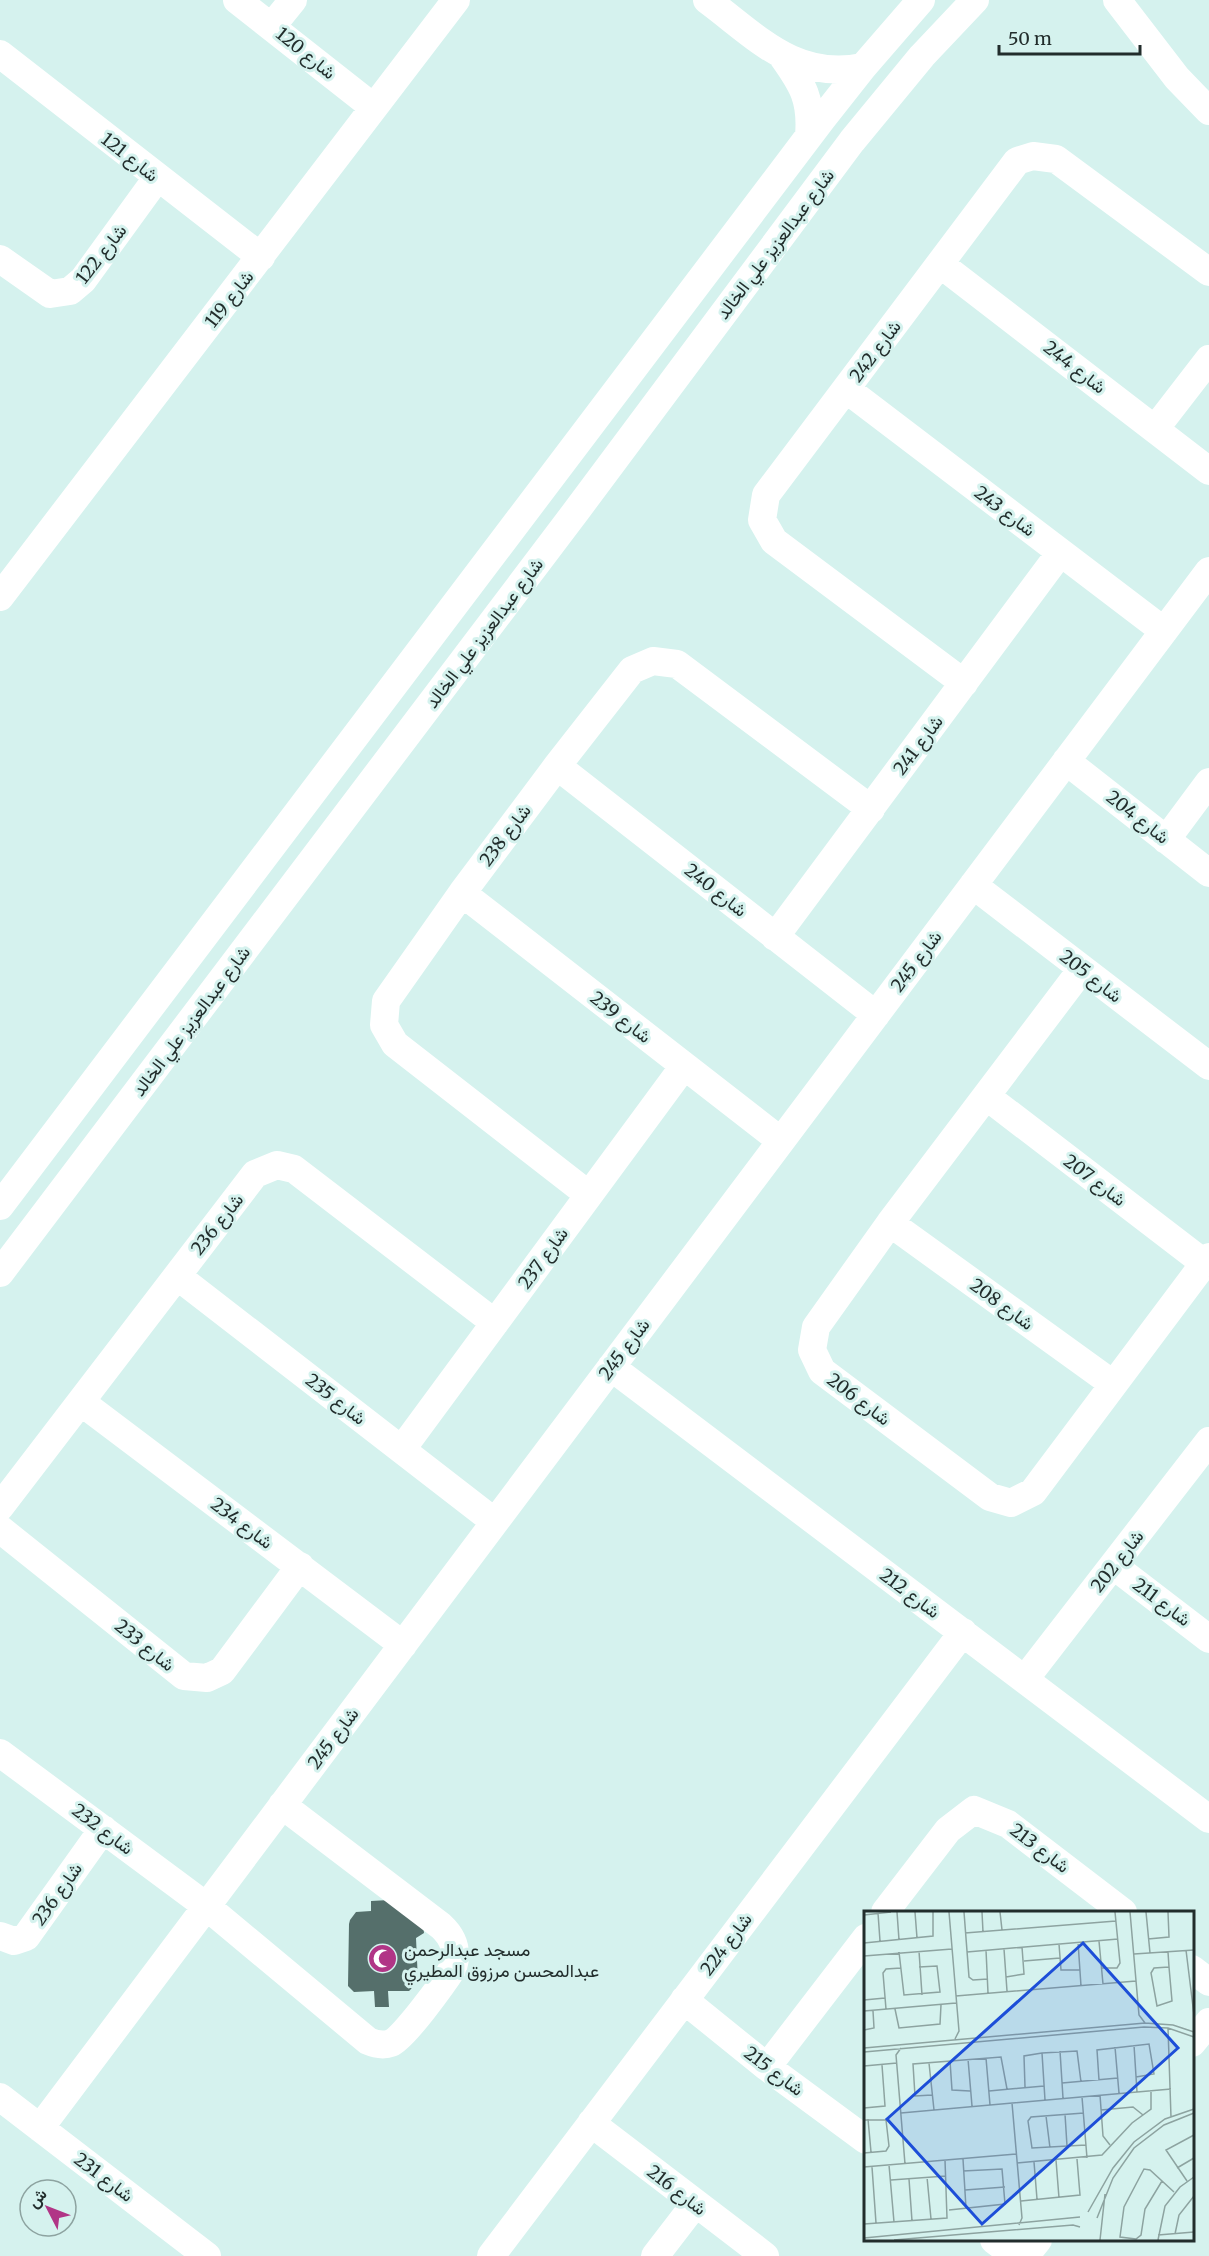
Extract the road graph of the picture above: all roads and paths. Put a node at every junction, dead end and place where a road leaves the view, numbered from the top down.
1 (237, 0) edge
2 (293, 0) edge
3 (456, 0) edge
4 (707, 0) edge
5 (921, 0) edge
6 (975, 0) edge
7 (1118, 0) edge
8 (272, 26) junction
9 (0, 54) edge
10 (783, 57) junction
11 (863, 67) junction
12 (373, 107) junction
13 (1209, 111) edge
14 (809, 136) junction
15 (158, 178) junction
16 (261, 257) junction
17 (0, 259) edge
18 (940, 264) junction
19 (1209, 272) edge
20 (649, 348) junction
21 (1209, 359) edge
22 (846, 389) junction
23 (1155, 429) junction
24 (1209, 471) edge
25 (577, 510) junction
26 (1060, 553) junction
27 (1209, 571) edge
28 (0, 597) edge
29 (1164, 631) junction
30 (964, 683) junction
31 (1066, 761) junction
32 (557, 766) junction
33 (1209, 782) edge
34 (871, 808) junction
35 (1166, 840) junction
36 (255, 866) junction
37 (1209, 873) edge
38 (973, 885) junction
39 (462, 893) junction
40 (775, 937) junction
41 (1082, 969) junction
42 (876, 1015) junction
43 (178, 1039) junction
44 (684, 1066) junction
45 (1209, 1066) edge
46 (986, 1096) junction
47 (781, 1141) junction
48 (590, 1195) junction
49 (0, 1206) edge
50 (890, 1223) junction
51 (1207, 1260) edge
52 (0, 1273) edge
53 (177, 1276) junction
54 (495, 1323) junction
55 (611, 1367) junction
56 (1113, 1384) junction
57 (81, 1402) junction
58 (1209, 1441) edge
59 (402, 1449) junction
60 (0, 1507) edge
61 (495, 1522) junction
62 (0, 1530) edge
63 (300, 1566) junction
64 (1114, 1566) junction
65 (963, 1632) junction
66 (1209, 1639) edge
67 (403, 1645) junction
68 (1025, 1679) junction
69 (0, 1753) edge
70 (282, 1805) junction
71 (1209, 1819) edge
72 (103, 1829) junction
73 (1094, 1903) edge
74 (206, 1906) junction
75 (886, 1911) edge
76 (1120, 1911) edge
77 (0, 1936) edge
78 (864, 1941) edge
79 (1194, 1971) edge
80 (1209, 1982) edge
81 (684, 2000) junction
82 (1209, 2022) edge
83 (1194, 2041) edge
84 (767, 2067) junction
85 (0, 2097) edge
86 (591, 2123) junction
87 (40, 2128) junction
88 (864, 2139) edge
89 (695, 2204) junction
90 (995, 2241) edge
91 (1037, 2241) edge
92 (207, 2256) edge
93 (491, 2256) edge
94 (655, 2256) edge
95 (765, 2256) edge
96 (1015, 2256) edge
97 (1025, 2256) edge

1 - 8 street, شارع 120
2 - 8 street
3 - 12 street, شارع 119
4 - 10 street
5 - 11 street, شارع عبدالعزيز علي الخالد
6 - 25 street, شارع عبدالعزيز علي الخالد
7 - 13 street
8 - 12 street, شارع 120
9 - 15 street, شارع 121
10 - 11 street
10 - 14 street
11 - 14 street, شارع عبدالعزيز علي الخالد
12 - 16 street, شارع 119
14 - 20 street, شارع عبدالعزيز علي الخالد
15 - 16 street, شارع 121
15 - 17 street, شارع 122
16 - 28 street, شارع 119
18 - 19 street, شارع 242
18 - 22 street, شارع 242
18 - 23 street, شارع 244
20 - 25 street
20 - 36 street, شارع عبدالعزيز علي الخالد
21 - 23 street
22 - 26 street, شارع 243
22 - 30 street, شارع 242
23 - 24 street, شارع 244
25 - 43 street, شارع عبدالعزيز علي الخالد
26 - 29 street, شارع 243
26 - 30 street, شارع 241
27 - 29 street, شارع 245
29 - 31 street, شارع 245
30 - 34 street, شارع 241
31 - 35 street, شارع 204
31 - 38 street, شارع 245
32 - 34 street, شارع 238
32 - 39 street, شارع 238
32 - 40 street, شارع 240
33 - 35 street
34 - 40 street, شارع 241
35 - 37 street, شارع 204
36 - 43 street
36 - 49 street, شارع عبدالعزيز علي الخالد
38 - 41 street, شارع 205
38 - 42 street, شارع 245
39 - 44 street, شارع 239
39 - 48 street, شارع 238
40 - 42 street, شارع 240
41 - 45 street, شارع 205
41 - 46 street, شارع 206
42 - 47 street, شارع 245
43 - 52 street, شارع عبدالعزيز علي الخالد
44 - 47 street, شارع 239
44 - 48 street, شارع 237
46 - 50 street, شارع 206
46 - 51 street, شارع 207
47 - 55 street, شارع 245
48 - 54 street, شارع 237
50 - 56 street, شارع 208
50 - 56 street, شارع 206
51 - 56 street, شارع 206
53 - 54 street, شارع 236
53 - 57 street, شارع 236
53 - 59 street, شارع 235
54 - 59 street, شارع 237
55 - 61 street, شارع 245
55 - 65 street, شارع 212
57 - 60 street, شارع 236
57 - 63 street, شارع 234
58 - 64 street, شارع 202
59 - 61 street, شارع 235
61 - 67 street, شارع 245
62 - 63 street, شارع 233
63 - 67 street, شارع 234
64 - 66 street, شارع 211
64 - 68 street, شارع 202
65 - 68 street, شارع 212
65 - 81 street, شارع 224
67 - 70 street, شارع 245
68 - 71 street, شارع 212
69 - 72 street, شارع 232
70 - 74 street, شارع 245
70 - 74 street, شارع 232
72 - 74 street, شارع 232
72 - 77 street, شارع 236
73 - 75 street, شارع 213
73 - 76 street, شارع 213
74 - 87 street, شارع 245
78 - 84 street
79 - 80 street
81 - 84 street, شارع 215
81 - 86 street, شارع 224
82 - 83 street
84 - 88 street, شارع 215
85 - 87 street, شارع 231
86 - 89 street, شارع 216
86 - 93 street, شارع 224
87 - 92 street, شارع 231
89 - 94 street
89 - 95 street, شارع 216
90 - 96 street
91 - 97 street

